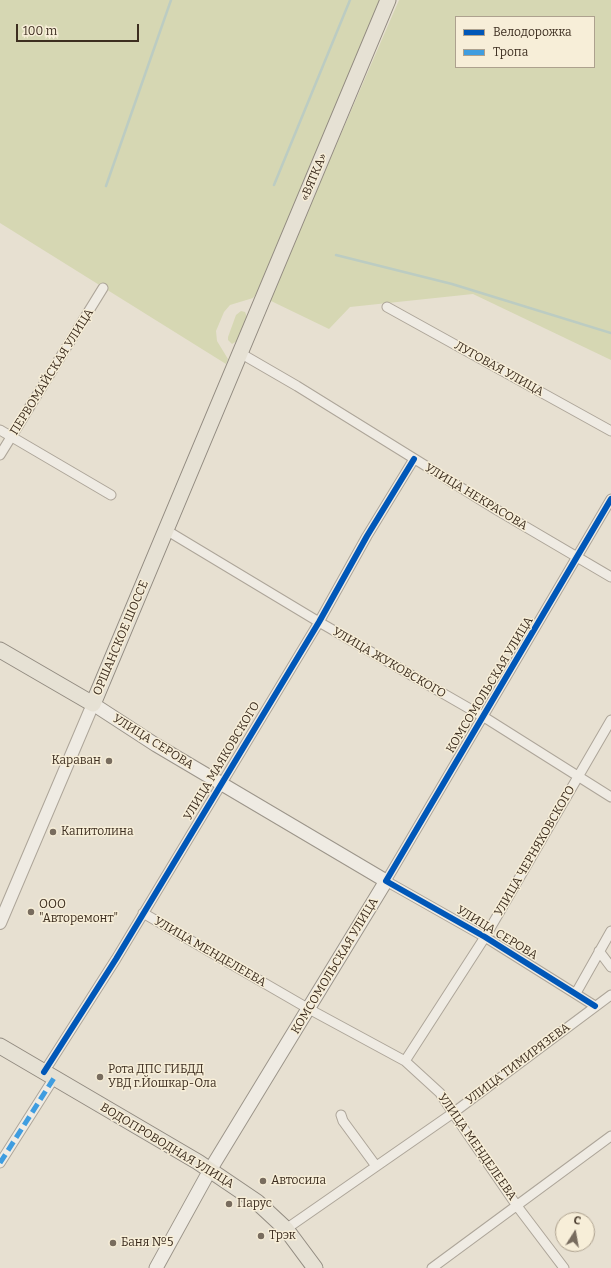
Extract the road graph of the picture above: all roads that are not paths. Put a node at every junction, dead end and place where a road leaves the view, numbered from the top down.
1 (388, 0) edge
2 (104, 288) dead end
3 (387, 307) dead end
4 (240, 353) junction
5 (0, 430) edge
6 (611, 431) edge
7 (11, 437) junction
8 (0, 456) edge
9 (414, 459) junction
10 (111, 495) dead end
11 (611, 499) edge
12 (166, 530) junction
13 (577, 558) junction
14 (611, 577) edge
15 (319, 622) junction
16 (0, 650) edge
17 (93, 704) junction
18 (484, 717) junction
19 (611, 720) edge
20 (577, 776) junction
21 (221, 783) junction
22 (611, 797) edge
23 (386, 881) junction
24 (143, 913) junction
25 (0, 923) edge
26 (611, 931) edge
27 (485, 937) junction
28 (599, 951) junction
29 (611, 968) edge
30 (576, 993) junction
31 (611, 995) edge
32 (595, 1006) junction
33 (309, 1009) junction
34 (0, 1046) edge
35 (405, 1061) junction
36 (49, 1075) junction
37 (453, 1114) junction
38 (341, 1115) dead end
39 (611, 1136) edge
40 (0, 1163) edge
41 (376, 1166) junction
42 (210, 1170) junction
43 (517, 1206) junction
44 (286, 1229) junction
45 (156, 1268) edge
46 (315, 1268) edge
47 (432, 1268) edge
48 (564, 1268) edge

1 - 4 main road, «ВЯТКА»
2 - 7 street, ПЕРВОМАЙСКАЯ УЛИЦА
3 - 6 street, ЛУГОВАЯ УЛИЦА
4 - 9 street, УЛИЦА НЕКРАСОВА
4 - 12 main road, ОРШАНСКОЕ ШОССЕ
5 - 7 street
7 - 8 street, ПЕРВОМАЙСКАЯ УЛИЦА
7 - 10 street
9 - 13 street, УЛИЦА НЕКРАСОВА
9 - 15 street, УЛИЦА МАЯКОВСКОГО
11 - 13 street, КОМСОМОЛЬСКАЯ УЛИЦА
12 - 15 street, УЛИЦА ЖУКОВСКОГО
12 - 17 main road, ОРШАНСКОЕ ШОССЕ
13 - 14 street, УЛИЦА НЕКРАСОВА
13 - 18 street, КОМСОМОЛЬСКАЯ УЛИЦА
15 - 18 street, УЛИЦА ЖУКОВСКОГО
15 - 21 street, УЛИЦА МАЯКОВСКОГО
16 - 17 main road, УЛИЦА СЕРОВА
17 - 21 main road, УЛИЦА СЕРОВА
17 - 25 street, ОРШАНСКОЕ ШОССЕ
18 - 20 street, УЛИЦА ЖУКОВСКОГО
18 - 23 street, КОМСОМОЛЬСКАЯ УЛИЦА
19 - 20 street, УЛИЦА ЧЕРНЯХОВСКОГО
20 - 22 street, УЛИЦА ЖУКОВСКОГО
20 - 27 street, УЛИЦА ЧЕРНЯХОВСКОГО
21 - 23 main road, УЛИЦА СЕРОВА
21 - 24 street, УЛИЦА МАЯКОВСКОГО
23 - 27 street, УЛИЦА СЕРОВА
23 - 33 main road, КОМСОМОЛЬСКАЯ УЛИЦА
24 - 33 street, УЛИЦА МЕНДЕЛЕЕВА
24 - 36 street, УЛИЦА МАЯКОВСКОГО
26 - 28 street
27 - 30 street, УЛИЦА СЕРОВА
27 - 35 street, УЛИЦА ЧЕРНЯХОВСКОГО
28 - 29 street
28 - 30 street
30 - 32 street, УЛИЦА СЕРОВА
31 - 32 street, УЛИЦА ТИМИРЯЗЕВА
32 - 37 street, УЛИЦА ТИМИРЯЗЕВА
33 - 35 street, УЛИЦА МЕНДЕЛЕЕВА
33 - 42 main road, КОМСОМОЛЬСКАЯ УЛИЦА
34 - 36 main road, ВОДОПРОВОДНАЯ УЛИЦА
35 - 37 street, УЛИЦА МЕНДЕЛЕЕВА
36 - 40 street, УЛИЦА МАЯКОВСКОГО
36 - 42 main road, ВОДОПРОВОДНАЯ УЛИЦА
37 - 41 street, УЛИЦА ТИМИРЯЗЕВА
37 - 43 street, УЛИЦА МЕНДЕЛЕЕВА
38 - 41 street
39 - 43 street
41 - 44 street, УЛИЦА ТИМИРЯЗЕВА
42 - 44 main road, ВОДОПРОВОДНАЯ УЛИЦА
42 - 45 main road, КОМСОМОЛЬСКАЯ УЛИЦА
43 - 47 street
43 - 48 street, УЛИЦА МЕНДЕЛЕЕВА
44 - 46 main road, ВОДОПРОВОДНАЯ УЛИЦА

